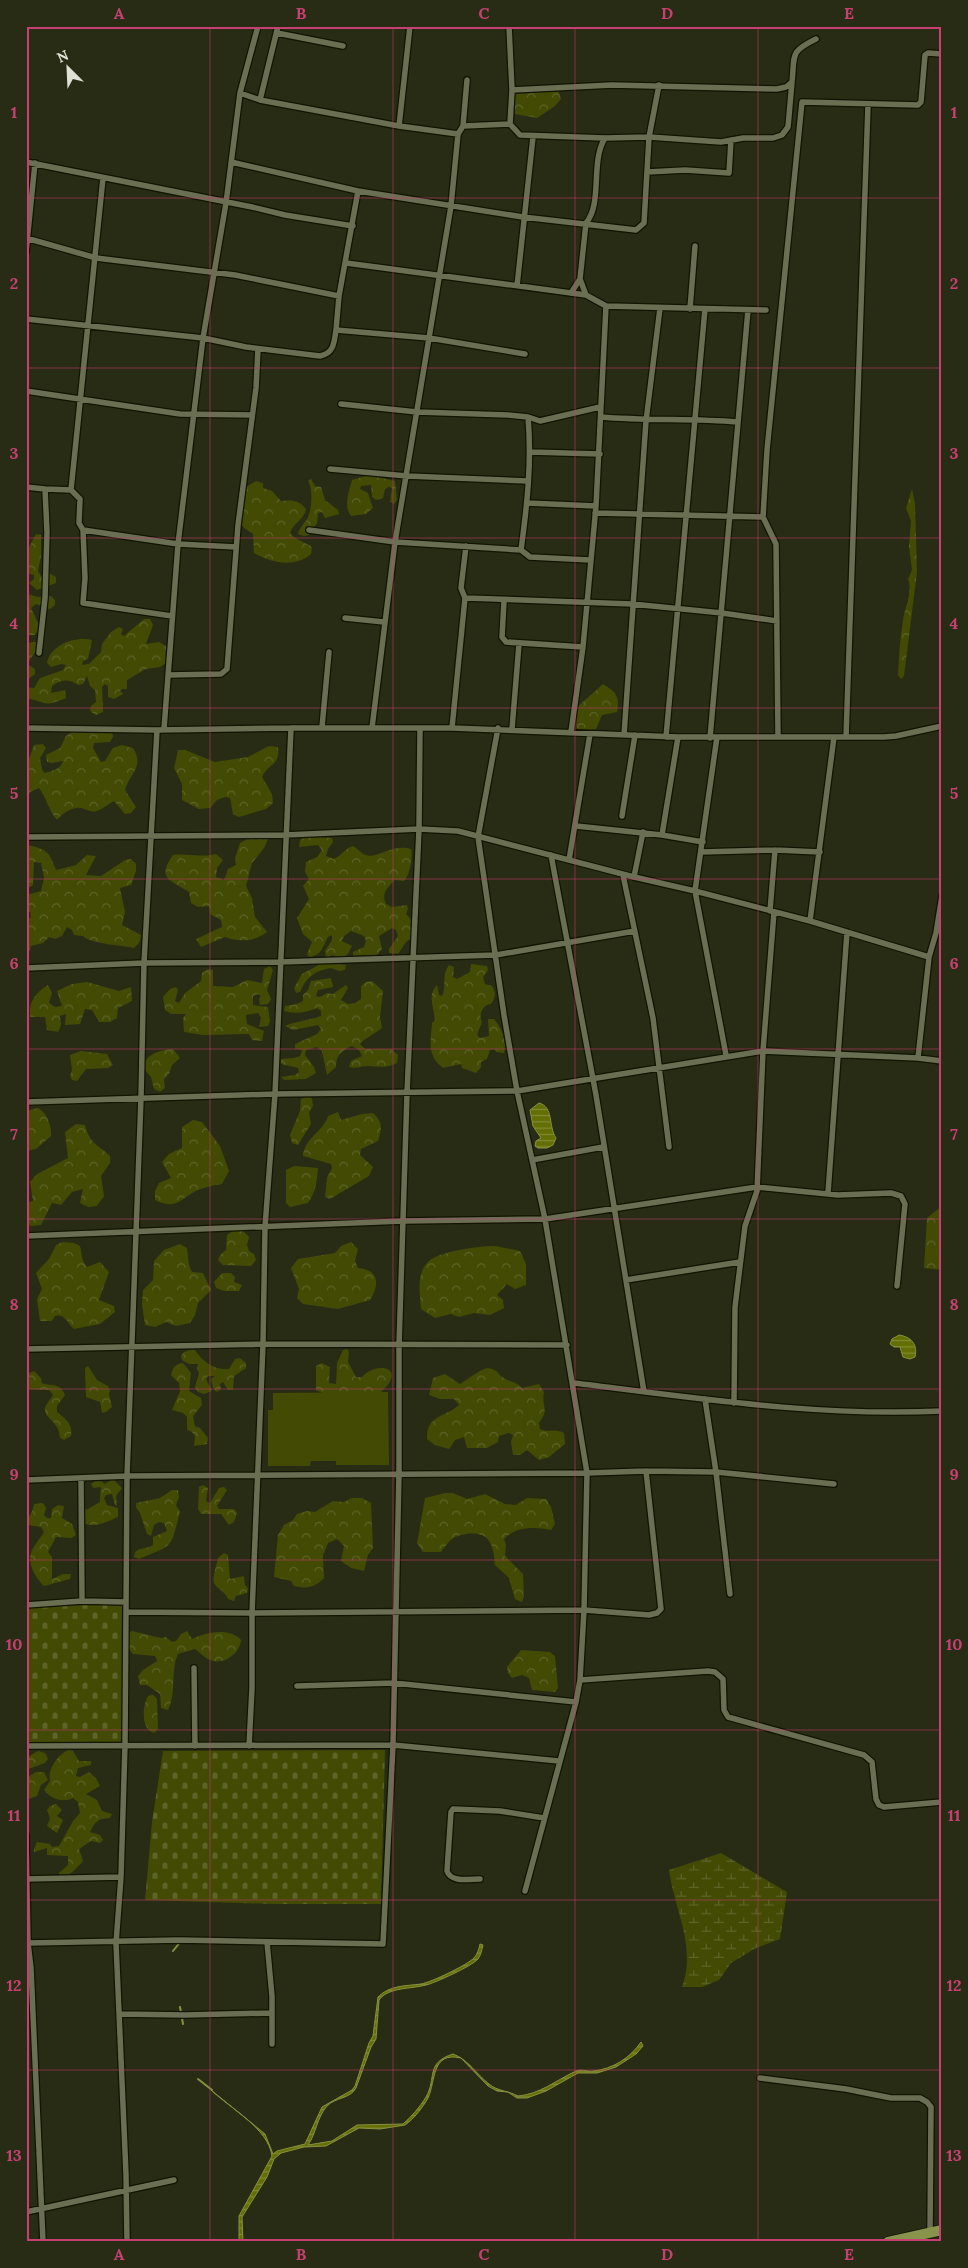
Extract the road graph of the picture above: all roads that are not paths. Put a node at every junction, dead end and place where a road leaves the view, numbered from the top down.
1 (258, 26) edge
2 (410, 26) edge
3 (509, 26) edge
4 (278, 29) edge
5 (816, 39) dead end
6 (343, 46) dead end
7 (942, 54) edge
8 (467, 80) dead end
9 (792, 82) junction
10 (658, 85) junction
11 (512, 90) junction
12 (240, 94) junction
13 (260, 100) junction
14 (790, 101) junction
15 (802, 102) junction
16 (868, 105) junction
17 (510, 124) junction
18 (399, 126) junction
19 (463, 126) junction
20 (458, 134) junction
21 (533, 137) junction
22 (649, 137) junction
23 (605, 138) junction
24 (731, 140) junction
25 (26, 162) edge
26 (231, 162) junction
27 (35, 163) junction
28 (647, 172) junction
29 (103, 178) junction
30 (358, 191) junction
31 (226, 203) junction
32 (450, 206) junction
33 (523, 217) junction
34 (586, 223) junction
35 (353, 226) junction
36 (27, 239) edge
37 (695, 246) dead end
38 (26, 252) edge
39 (96, 258) junction
40 (346, 263) junction
41 (213, 274) junction
42 (438, 275) junction
43 (580, 280) junction
44 (517, 286) junction
45 (571, 293) junction
46 (586, 295) junction
47 (340, 296) junction
48 (606, 306) junction
49 (660, 308) junction
50 (690, 308) junction
51 (705, 309) junction
52 (748, 310) junction
53 (766, 310) dead end
54 (26, 319) edge
55 (89, 325) junction
56 (336, 330) junction
57 (203, 338) junction
58 (429, 338) junction
59 (258, 348) junction
60 (525, 354) dead end
61 (26, 392) edge
62 (82, 400) junction
63 (341, 404) dead end
64 (600, 407) junction
65 (417, 412) junction
66 (195, 414) junction
67 (252, 415) junction
68 (528, 417) junction
69 (601, 417) junction
70 (694, 419) junction
71 (646, 421) junction
72 (737, 422) junction
73 (530, 452) junction
74 (600, 454) junction
75 (330, 469) dead end
76 (407, 476) junction
77 (528, 481) junction
78 (26, 488) edge
79 (45, 489) junction
80 (71, 490) junction
81 (527, 503) junction
82 (596, 506) junction
83 (595, 513) junction
84 (639, 514) junction
85 (685, 515) junction
86 (730, 516) junction
87 (763, 518) junction
88 (83, 530) junction
89 (309, 530) dead end
90 (395, 542) junction
91 (178, 544) junction
92 (466, 546) junction
93 (236, 547) junction
94 (521, 550) junction
95 (590, 560) junction
96 (465, 598) junction
97 (504, 601) junction
98 (586, 603) junction
99 (632, 604) junction
100 (677, 609) junction
101 (722, 613) junction
102 (172, 616) junction
103 (345, 618) dead end
104 (777, 621) junction
105 (384, 622) junction
106 (519, 644) junction
107 (583, 647) junction
108 (329, 652) dead end
109 (39, 653) dead end
110 (168, 674) junction
111 (942, 726) edge
112 (26, 728) edge
113 (291, 728) junction
114 (322, 728) junction
115 (372, 728) junction
116 (420, 728) junction
117 (452, 728) junction
118 (498, 728) junction
119 (512, 729) junction
120 (160, 730) junction
121 (571, 732) junction
122 (590, 734) junction
123 (624, 735) junction
124 (634, 735) junction
125 (666, 737) junction
126 (678, 737) junction
127 (778, 737) junction
128 (834, 737) junction
129 (846, 737) junction
130 (710, 738) junction
131 (717, 738) junction
132 (622, 816) dead end
133 (576, 826) junction
134 (419, 829) junction
135 (643, 832) junction
136 (285, 835) junction
137 (662, 835) junction
138 (151, 836) junction
139 (26, 837) edge
140 (478, 837) junction
141 (703, 842) junction
142 (776, 850) junction
143 (701, 852) junction
144 (820, 852) junction
145 (550, 855) junction
146 (569, 860) junction
147 (623, 875) junction
148 (634, 878) junction
149 (695, 891) junction
150 (942, 896) edge
151 (772, 912) junction
152 (810, 921) junction
153 (635, 931) junction
154 (847, 932) junction
155 (566, 943) junction
156 (496, 954) junction
157 (414, 957) junction
158 (929, 957) junction
159 (280, 962) junction
160 (144, 963) junction
161 (26, 968) edge
162 (763, 1050) junction
163 (839, 1054) junction
164 (726, 1055) junction
165 (918, 1058) junction
166 (942, 1061) edge
167 (660, 1067) junction
168 (592, 1079) junction
169 (517, 1091) junction
170 (407, 1093) junction
171 (275, 1094) junction
172 (141, 1098) junction
173 (26, 1102) edge
174 (669, 1146) dead end
175 (603, 1147) junction
176 (532, 1160) junction
177 (757, 1186) junction
178 (828, 1193) junction
179 (613, 1209) junction
180 (545, 1219) junction
181 (403, 1221) junction
182 (265, 1227) junction
183 (136, 1230) junction
184 (26, 1236) edge
185 (740, 1262) junction
186 (626, 1280) junction
187 (897, 1286) dead end
188 (263, 1344) junction
189 (567, 1345) junction
190 (399, 1346) junction
191 (131, 1347) junction
192 (26, 1349) edge
193 (574, 1383) junction
194 (644, 1392) junction
195 (705, 1399) junction
196 (734, 1403) junction
197 (942, 1411) edge
198 (646, 1471) junction
199 (716, 1472) junction
200 (587, 1473) junction
201 (399, 1474) junction
202 (127, 1476) junction
203 (256, 1476) junction
204 (81, 1478) junction
205 (26, 1480) edge
206 (834, 1484) dead end
207 (730, 1594) dead end
208 (82, 1601) junction
209 (126, 1602) junction
210 (26, 1605) edge
211 (584, 1610) junction
212 (126, 1612) junction
213 (396, 1612) junction
214 (252, 1613) junction
215 (194, 1668) dead end
216 (580, 1680) junction
217 (394, 1683) junction
218 (297, 1686) dead end
219 (576, 1702) junction
220 (125, 1745) junction
221 (392, 1745) junction
222 (26, 1746) edge
223 (195, 1746) junction
224 (249, 1746) junction
225 (559, 1761) junction
226 (942, 1802) edge
227 (544, 1818) junction
228 (26, 1835) edge
229 (121, 1877) junction
230 (27, 1878) edge
231 (480, 1879) dead end
232 (526, 1891) dead end
233 (267, 1942) junction
234 (28, 1943) junction
235 (116, 1943) junction
236 (29, 2013) edge
237 (272, 2013) junction
238 (118, 2014) junction
239 (272, 2044) dead end
240 (760, 2078) dead end
241 (174, 2180) dead end
242 (127, 2192) junction
243 (41, 2209) junction
244 (26, 2212) edge
245 (942, 2230) edge
246 (930, 2233) junction
247 (43, 2242) edge
248 (127, 2242) edge
249 (888, 2242) edge

1 - 12 street
2 - 18 street
3 - 11 street
4 - 6 street
4 - 13 street
5 - 9 street
7 - 16 street
8 - 19 street
9 - 10 street
9 - 14 street
10 - 11 street
10 - 22 street
11 - 17 street
12 - 13 street
12 - 26 street
13 - 18 street
14 - 15 street
14 - 24 street
15 - 16 street
15 - 87 street
16 - 129 street
17 - 19 street
17 - 21 street
18 - 20 street
19 - 20 street
20 - 32 street
21 - 23 street
21 - 33 street
22 - 23 street
22 - 24 street
22 - 28 street
23 - 34 street
24 - 28 street
25 - 27 street
26 - 30 street
26 - 31 street
27 - 29 street
27 - 36 street
28 - 34 street
29 - 31 street
29 - 39 street
30 - 32 street
30 - 35 street
31 - 35 street
31 - 41 street
32 - 33 street
32 - 42 street
33 - 34 street
33 - 44 street
34 - 43 street
35 - 40 street
36 - 38 street
36 - 39 street
37 - 50 street
39 - 41 street
39 - 55 street
40 - 42 street
40 - 47 street
41 - 47 street
41 - 57 street
42 - 44 street
42 - 58 street
43 - 45 street
43 - 46 street
44 - 45 street
45 - 46 street
46 - 48 street
47 - 56 street
48 - 49 street
48 - 64 street
49 - 50 street
49 - 71 street
50 - 51 street
51 - 52 street
51 - 70 street
52 - 53 street
52 - 72 street
54 - 55 street
55 - 57 street
55 - 62 street
56 - 58 street
56 - 59 street
57 - 59 street
57 - 66 street
58 - 60 street
58 - 65 street
59 - 67 street
61 - 62 street
62 - 66 street
62 - 80 street
63 - 65 street
64 - 68 street
64 - 69 street
65 - 68 street
65 - 76 street
66 - 67 street
66 - 91 street
67 - 93 street
68 - 73 street
69 - 71 street
69 - 74 street
70 - 71 street
70 - 72 street
70 - 85 street
71 - 84 street
72 - 86 street
73 - 74 street
73 - 77 street
74 - 82 street
75 - 76 street
76 - 77 street
76 - 90 street
77 - 81 street
78 - 79 street
79 - 80 street
79 - 109 street
80 - 88 street
81 - 82 street
81 - 94 street
82 - 83 street
83 - 84 street
83 - 95 street
84 - 85 street
84 - 99 street
85 - 86 street
85 - 100 street
86 - 87 street
86 - 101 street
87 - 104 street
88 - 91 street
88 - 102 street
89 - 90 street
90 - 92 street
90 - 105 street
91 - 93 street
91 - 102 street
92 - 94 street
92 - 96 street
93 - 110 street
94 - 95 street
95 - 98 street
96 - 97 street
96 - 117 street
97 - 98 street
97 - 106 street
98 - 99 street
98 - 107 street
99 - 100 street
99 - 123 street
100 - 101 street
100 - 125 street
101 - 104 street
101 - 130 street
102 - 110 street
103 - 105 street
104 - 127 street
105 - 115 street
106 - 107 street
106 - 119 street
107 - 121 street
108 - 114 street
110 - 120 street
111 - 129 street
112 - 120 street
113 - 114 street
113 - 120 street
113 - 136 street
114 - 115 street
115 - 116 street
116 - 117 street
116 - 134 street
117 - 118 street
118 - 119 street
118 - 140 street
119 - 121 street
120 - 138 street
121 - 122 street
122 - 123 street
122 - 133 street
123 - 124 street
124 - 125 street
124 - 132 street
125 - 126 street
126 - 130 street
126 - 137 street
127 - 128 street
127 - 131 street
128 - 129 street
128 - 144 street
130 - 131 street
131 - 141 street
133 - 135 street
133 - 146 street
134 - 136 street
134 - 140 street
134 - 157 street
135 - 137 street
135 - 148 street
136 - 138 street
136 - 159 street
137 - 141 street
138 - 139 street
138 - 160 street
140 - 145 street
140 - 156 street
141 - 143 street
142 - 143 street
142 - 144 street
142 - 151 street
143 - 149 street
144 - 152 street
145 - 146 street
145 - 155 street
146 - 147 street
147 - 148 street
147 - 153 street
148 - 149 street
149 - 151 street
149 - 164 street
150 - 158 street
151 - 152 street
151 - 162 street
152 - 154 street
153 - 155 street
153 - 167 street
154 - 158 street
154 - 163 street
155 - 156 street
155 - 168 street
156 - 157 street
156 - 169 street
157 - 159 street
157 - 170 street
158 - 165 street
159 - 160 street
159 - 171 street
160 - 161 street
160 - 172 street
162 - 163 street
162 - 164 street
162 - 177 street
163 - 165 street
163 - 178 street
164 - 167 street
165 - 166 street
167 - 168 street
167 - 174 street
168 - 169 street
168 - 175 street
169 - 170 street
169 - 176 street
170 - 171 street
170 - 181 street
171 - 172 street
171 - 182 street
172 - 173 street
172 - 183 street
175 - 176 street
175 - 179 street
176 - 180 street
177 - 178 street
177 - 179 street
177 - 185 street
178 - 187 street
179 - 180 street
179 - 186 street
180 - 181 street
180 - 189 street
181 - 182 street
181 - 190 street
182 - 183 street
182 - 188 street
183 - 184 street
183 - 191 street
185 - 186 street
185 - 196 street
186 - 194 street
188 - 190 street
188 - 191 street
188 - 203 street
189 - 190 street
189 - 193 street
190 - 201 street
191 - 192 street
191 - 202 street
193 - 194 street
193 - 200 street
194 - 195 street
195 - 196 street
195 - 199 street
196 - 197 street
198 - 199 street
198 - 200 street
198 - 211 street
199 - 206 street
199 - 207 street
200 - 201 street
200 - 211 street
201 - 203 street
201 - 213 street
202 - 203 street
202 - 204 street
202 - 209 street
203 - 214 street
204 - 205 street
204 - 208 street
208 - 209 street
208 - 210 street
209 - 212 street
211 - 213 street
211 - 216 street
212 - 214 street
212 - 220 street
213 - 214 street
213 - 217 street
214 - 224 street
215 - 223 street
216 - 219 street
216 - 226 street
217 - 218 street
217 - 219 street
217 - 221 street
219 - 225 street
220 - 222 street
220 - 223 street
220 - 229 street
221 - 224 street
221 - 225 street
221 - 233 street
223 - 224 street
225 - 227 street
227 - 231 street
227 - 232 street
228 - 230 street
229 - 230 street
229 - 235 street
230 - 234 street
233 - 235 street
233 - 237 street
234 - 235 street
234 - 236 street
235 - 238 street
236 - 243 street
237 - 238 street
237 - 239 street
238 - 242 street
240 - 246 street
241 - 242 street
242 - 243 street
242 - 248 street
243 - 244 street
243 - 247 street
245 - 246 highway
246 - 249 highway

